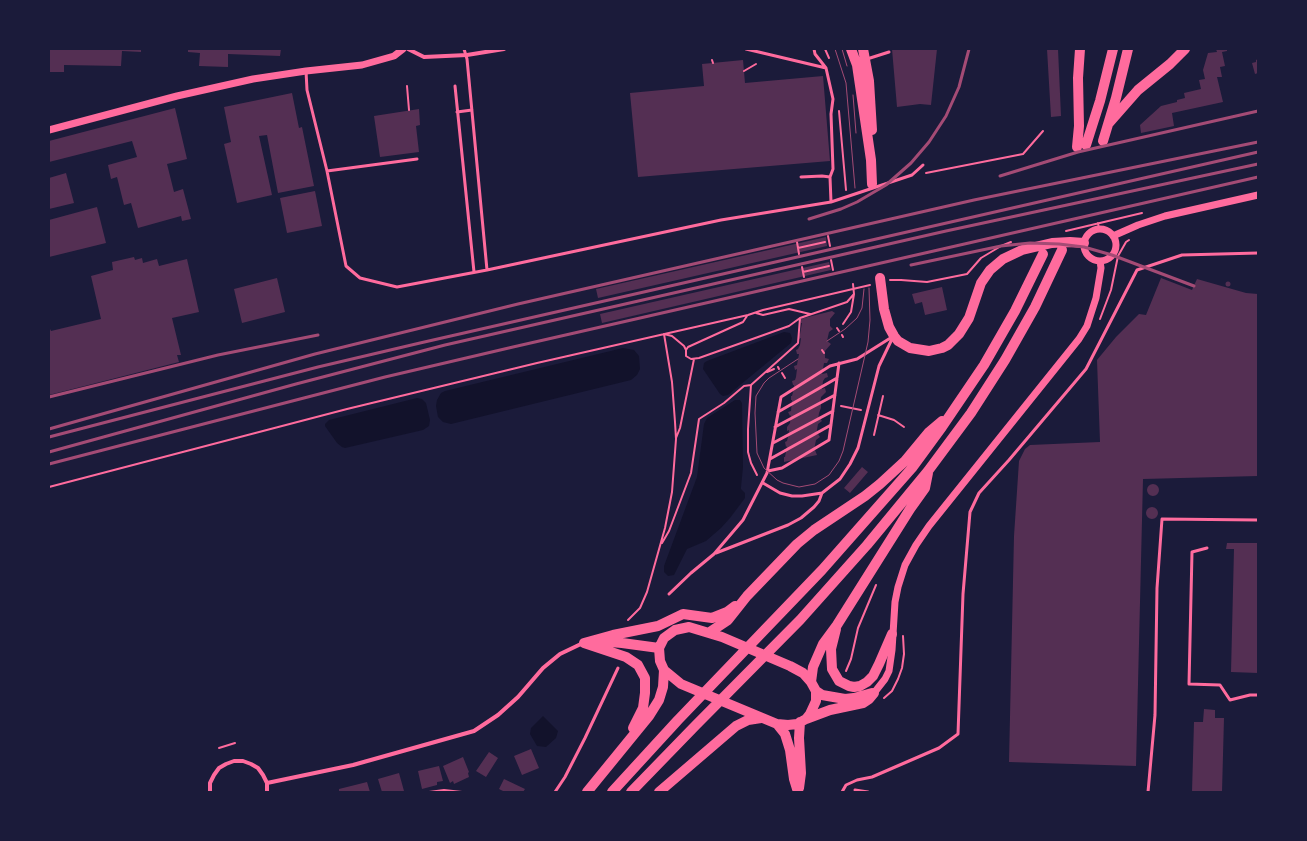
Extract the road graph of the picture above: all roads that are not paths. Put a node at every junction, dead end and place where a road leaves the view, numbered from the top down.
1 (403, 49) edge
2 (408, 49) edge
3 (464, 49) edge
4 (504, 49) edge
5 (746, 49) edge
6 (814, 49) edge
7 (851, 49) edge
8 (863, 49) edge
9 (1080, 49) edge
10 (1112, 49) edge
11 (1128, 49) edge
12 (1185, 49) edge
13 (889, 52) dead end
14 (467, 55) junction
15 (866, 60) junction
16 (826, 68) junction
17 (306, 71) junction
18 (455, 86) dead end
19 (472, 110) junction
20 (457, 112) junction
21 (1109, 123) junction
22 (49, 130) edge
23 (1103, 141) dead end
24 (416, 159) dead end
25 (870, 160) junction
26 (923, 165) dead end
27 (327, 171) junction
28 (801, 177) dead end
29 (830, 177) junction
30 (872, 184) dead end
31 (1258, 195) edge
32 (831, 202) junction
33 (1113, 236) junction
34 (1082, 243) junction
35 (1062, 250) dead end
36 (1258, 253) edge
37 (1043, 254) dead end
38 (1100, 260) junction
39 (487, 270) junction
40 (474, 272) junction
41 (881, 281) road end
42 (894, 336) junction
43 (839, 363) junction
44 (837, 378) junction
45 (835, 395) junction
46 (833, 411) junction
47 (778, 412) junction
48 (953, 412) junction
49 (831, 425) junction
50 (775, 427) junction
51 (773, 443) junction
52 (770, 459) junction
53 (768, 471) junction
54 (928, 471) junction
55 (763, 483) junction
56 (822, 493) junction
57 (1258, 520) edge
58 (1206, 548) dead end
59 (714, 554) junction
60 (670, 594) dead end
61 (747, 596) junction
62 (837, 625) junction
63 (710, 632) junction
64 (892, 634) junction
65 (584, 643) junction
66 (659, 648) junction
67 (618, 668) dead end
68 (664, 670) junction
69 (814, 686) junction
70 (874, 693) junction
71 (1258, 695) edge
72 (762, 717) junction
73 (803, 721) junction
74 (777, 724) junction
75 (626, 742) junction
76 (857, 780) junction
77 (267, 783) junction
78 (855, 791) edge
79 (210, 792) edge
80 (268, 792) edge
81 (555, 792) edge
82 (587, 792) edge
83 (612, 792) edge
84 (631, 792) edge
85 (659, 792) edge
86 (798, 792) edge
87 (842, 792) edge
88 (868, 792) edge
89 (1148, 792) edge

1 - 17 street
2 - 14 street
3 - 14 lane
4 - 14 street
5 - 16 lane
6 - 16 lane
7 - 25 main road
8 - 15 main road
9 - 10 main road
11 - 21 main road
12 - 21 main road
13 - 15 lane
14 - 19 lane
15 - 25 main road
16 - 29 lane
17 - 22 street
17 - 27 lane
18 - 20 lane
19 - 20 lane
19 - 39 lane
20 - 40 lane
21 - 23 main road
24 - 27 lane
25 - 30 main road
26 - 32 lane
27 - 40 lane
28 - 29 lane
29 - 32 lane
31 - 33 street
32 - 39 lane
33 - 34 street
33 - 38 street
34 - 38 street
34 - 42 main road
35 - 54 main road
36 - 76 lane
37 - 48 main road
38 - 64 street
39 - 40 lane
41 - 42 main road
42 - 43 lane
42 - 56 lane
43 - 44 lane
43 - 47 lane
44 - 45 lane
44 - 47 lane
45 - 46 lane
45 - 50 lane
46 - 49 lane
46 - 51 lane
47 - 50 lane
48 - 61 main road
48 - 83 main road
49 - 52 lane
49 - 53 lane
50 - 51 lane
51 - 52 lane
52 - 53 lane
53 - 55 lane
54 - 62 main road
54 - 84 main road
55 - 56 lane
55 - 59 lane
56 - 59 lane
57 - 89 lane
58 - 71 lane
59 - 60 lane
61 - 63 main road
61 - 65 main road
62 - 64 main road
62 - 69 main road
63 - 66 main road
63 - 69 main road
64 - 70 street
65 - 66 main road
65 - 75 main road
65 - 77 street
66 - 68 main road
67 - 81 lane
68 - 72 main road
68 - 75 main road
69 - 70 main road
69 - 73 main road
70 - 73 main road
72 - 74 main road
72 - 85 main road
73 - 74 main road
73 - 86 main road
74 - 86 main road
75 - 82 main road
76 - 78 lane
76 - 87 lane
77 - 79 street
77 - 80 street
78 - 88 lane

